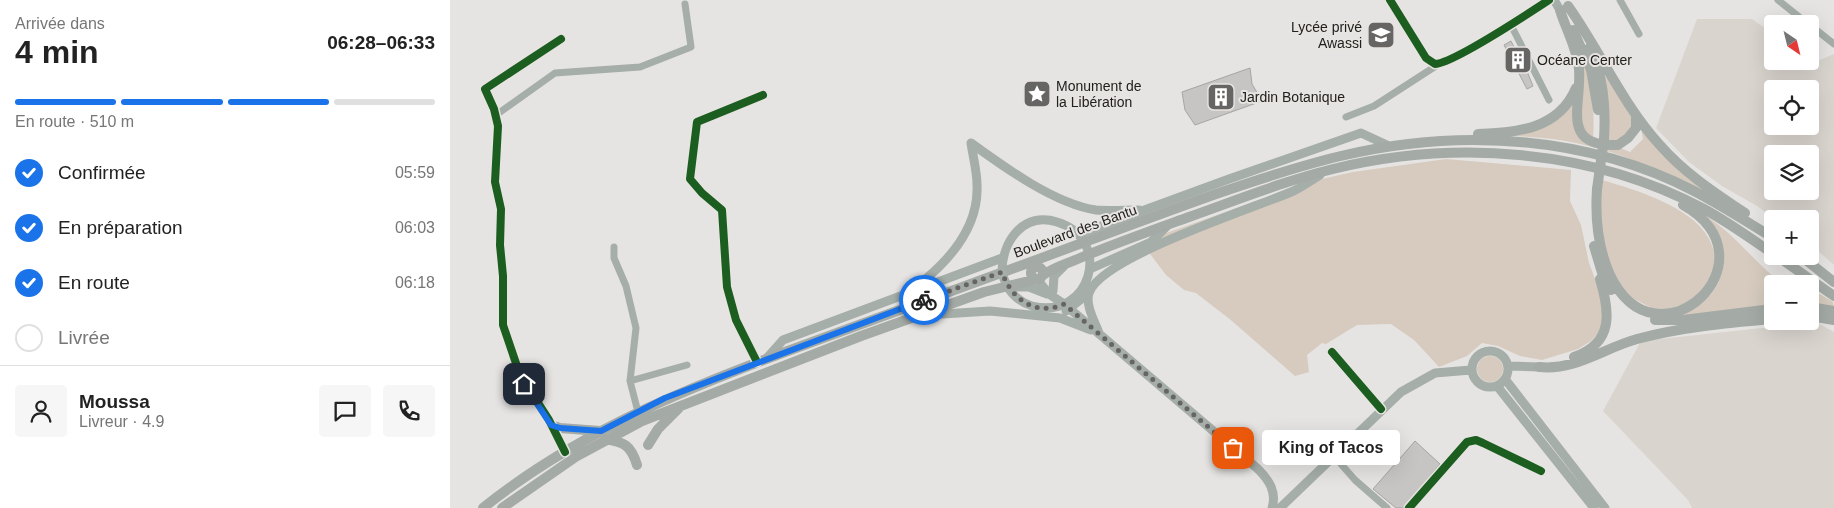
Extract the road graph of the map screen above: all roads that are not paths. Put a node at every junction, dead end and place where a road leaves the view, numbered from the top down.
1 (1390, 0) edge
2 (1549, 0) edge
3 (1554, 0) edge
4 (1620, 0) edge
5 (1778, 0) edge
6 (685, 4) dead end
7 (1564, 5) edge
8 (1797, 15) edge
9 (1511, 24) junction
10 (1819, 32) edge
11 (1639, 34) dead end
12 (560, 39) dead end
13 (1834, 44) edge
14 (1440, 64) junction
15 (1578, 79) junction
16 (763, 95) dead end
17 (1549, 100) dead end
18 (1634, 111) junction
19 (496, 115) junction
20 (1346, 117) dead end
21 (1398, 143) junction
22 (1387, 145) junction
23 (1325, 171) junction
24 (1635, 181) junction
25 (1594, 188) junction
26 (1144, 210) junction
27 (1168, 225) junction
28 (1764, 230) edge
29 (1764, 231) edge
30 (1084, 244) junction
31 (614, 247) dead end
32 (1764, 248) edge
33 (1002, 258) junction
34 (1597, 260) junction
35 (1066, 264) junction
36 (1790, 265) edge
37 (1812, 265) edge
38 (1090, 269) junction
39 (1037, 271) junction
40 (1004, 279) junction
41 (1834, 282) edge
42 (911, 291) junction
43 (984, 292) junction
44 (1051, 293) junction
45 (1089, 293) junction
46 (1834, 296) edge
47 (914, 304) junction
48 (1065, 305) junction
49 (1819, 308) edge
50 (1764, 310) edge
51 (1834, 311) edge
52 (917, 316) junction
53 (1052, 317) junction
54 (1819, 318) edge
55 (1764, 320) edge
56 (1834, 320) edge
57 (1099, 333) junction
58 (1332, 352) dead end
59 (762, 360) junction
60 (687, 365) dead end
61 (1508, 366) junction
62 (1539, 367) junction
63 (1471, 370) junction
64 (1505, 379) junction
65 (630, 381) junction
66 (1497, 386) junction
67 (684, 403) junction
68 (1381, 409) junction
69 (638, 412) junction
70 (551, 425) junction
71 (603, 435) junction
72 (648, 445) dead end
73 (565, 452) junction
74 (1333, 455) junction
75 (637, 464) dead end
76 (1541, 471) dead end
77 (1272, 489) junction
78 (1292, 495) junction
79 (483, 508) edge
80 (502, 508) edge
81 (1272, 508) edge
82 (1280, 508) edge
83 (1387, 508) edge
84 (1409, 508) edge
85 (1594, 508) edge
86 (1605, 508) edge

1 - 14 street
2 - 9 street
3 - 7 main road
4 - 11 street
5 - 8 street
6 - 19 street
7 - 15 highway
7 - 18 highway
7 - 25 highway
9 - 14 street
9 - 17 street
10 - 13 street
12 - 19 street
14 - 20 street
15 - 18 highway
15 - 21 highway
16 - 59 street
18 - 28 highway
19 - 70 street
21 - 22 highway, Boulevard des Bantu
21 - 29 highway, Boulevard des Bantu
22 - 26 main road
22 - 30 highway, Boulevard des Bantu
23 - 24 highway, Boulevard des Bantu
23 - 27 highway, Boulevard des Bantu
23 - 45 main road
24 - 25 highway
24 - 32 highway
25 - 34 highway
26 - 30 main road
26 - 42 main road
27 - 30 highway, Boulevard des Bantu
27 - 38 main road
30 - 33 main road
30 - 35 highway, Boulevard des Bantu
30 - 38 main road
30 - 39 highway
30 - 40 highway, Boulevard des Bantu
31 - 65 street
33 - 40 main road
33 - 42 main road
34 - 50 highway
34 - 62 highway
35 - 39 highway, Boulevard des Bantu
35 - 44 main road
36 - 46 highway
37 - 41 highway
38 - 48 main road
39 - 40 highway, Boulevard des Bantu
39 - 44 main road
39 - 47 highway
40 - 43 highway, Boulevard des Bantu
40 - 47 highway, Boulevard des Bantu
40 - 48 main road
42 - 59 main road
43 - 44 main road
43 - 52 highway, Boulevard des Bantu
44 - 48 main road
45 - 48 main road
45 - 57 main road
47 - 59 highway, Boulevard des Bantu
48 - 53 main road
48 - 57 main road
49 - 51 highway
52 - 53 main road
52 - 67 highway, Boulevard des Bantu
53 - 57 main road
54 - 56 highway
55 - 62 highway
57 - 77 main road
58 - 68 street
59 - 69 highway, Boulevard des Bantu
60 - 65 street
61 - 62 main road
61 - 63 main road
61 - 64 main road
63 - 66 main road
63 - 68 main road
64 - 66 main road
64 - 86 main road
65 - 69 street
66 - 85 main road
67 - 71 highway, Boulevard des Bantu
67 - 72 highway
68 - 74 main road
69 - 71 highway, Boulevard des Bantu
70 - 71 highway
70 - 73 street
71 - 73 highway, Boulevard des Bantu
71 - 75 highway
71 - 80 highway, Boulevard des Bantu
73 - 79 highway, Boulevard des Bantu
74 - 78 main road
74 - 83 street
76 - 84 street
77 - 78 main road
77 - 81 main road
78 - 82 main road

